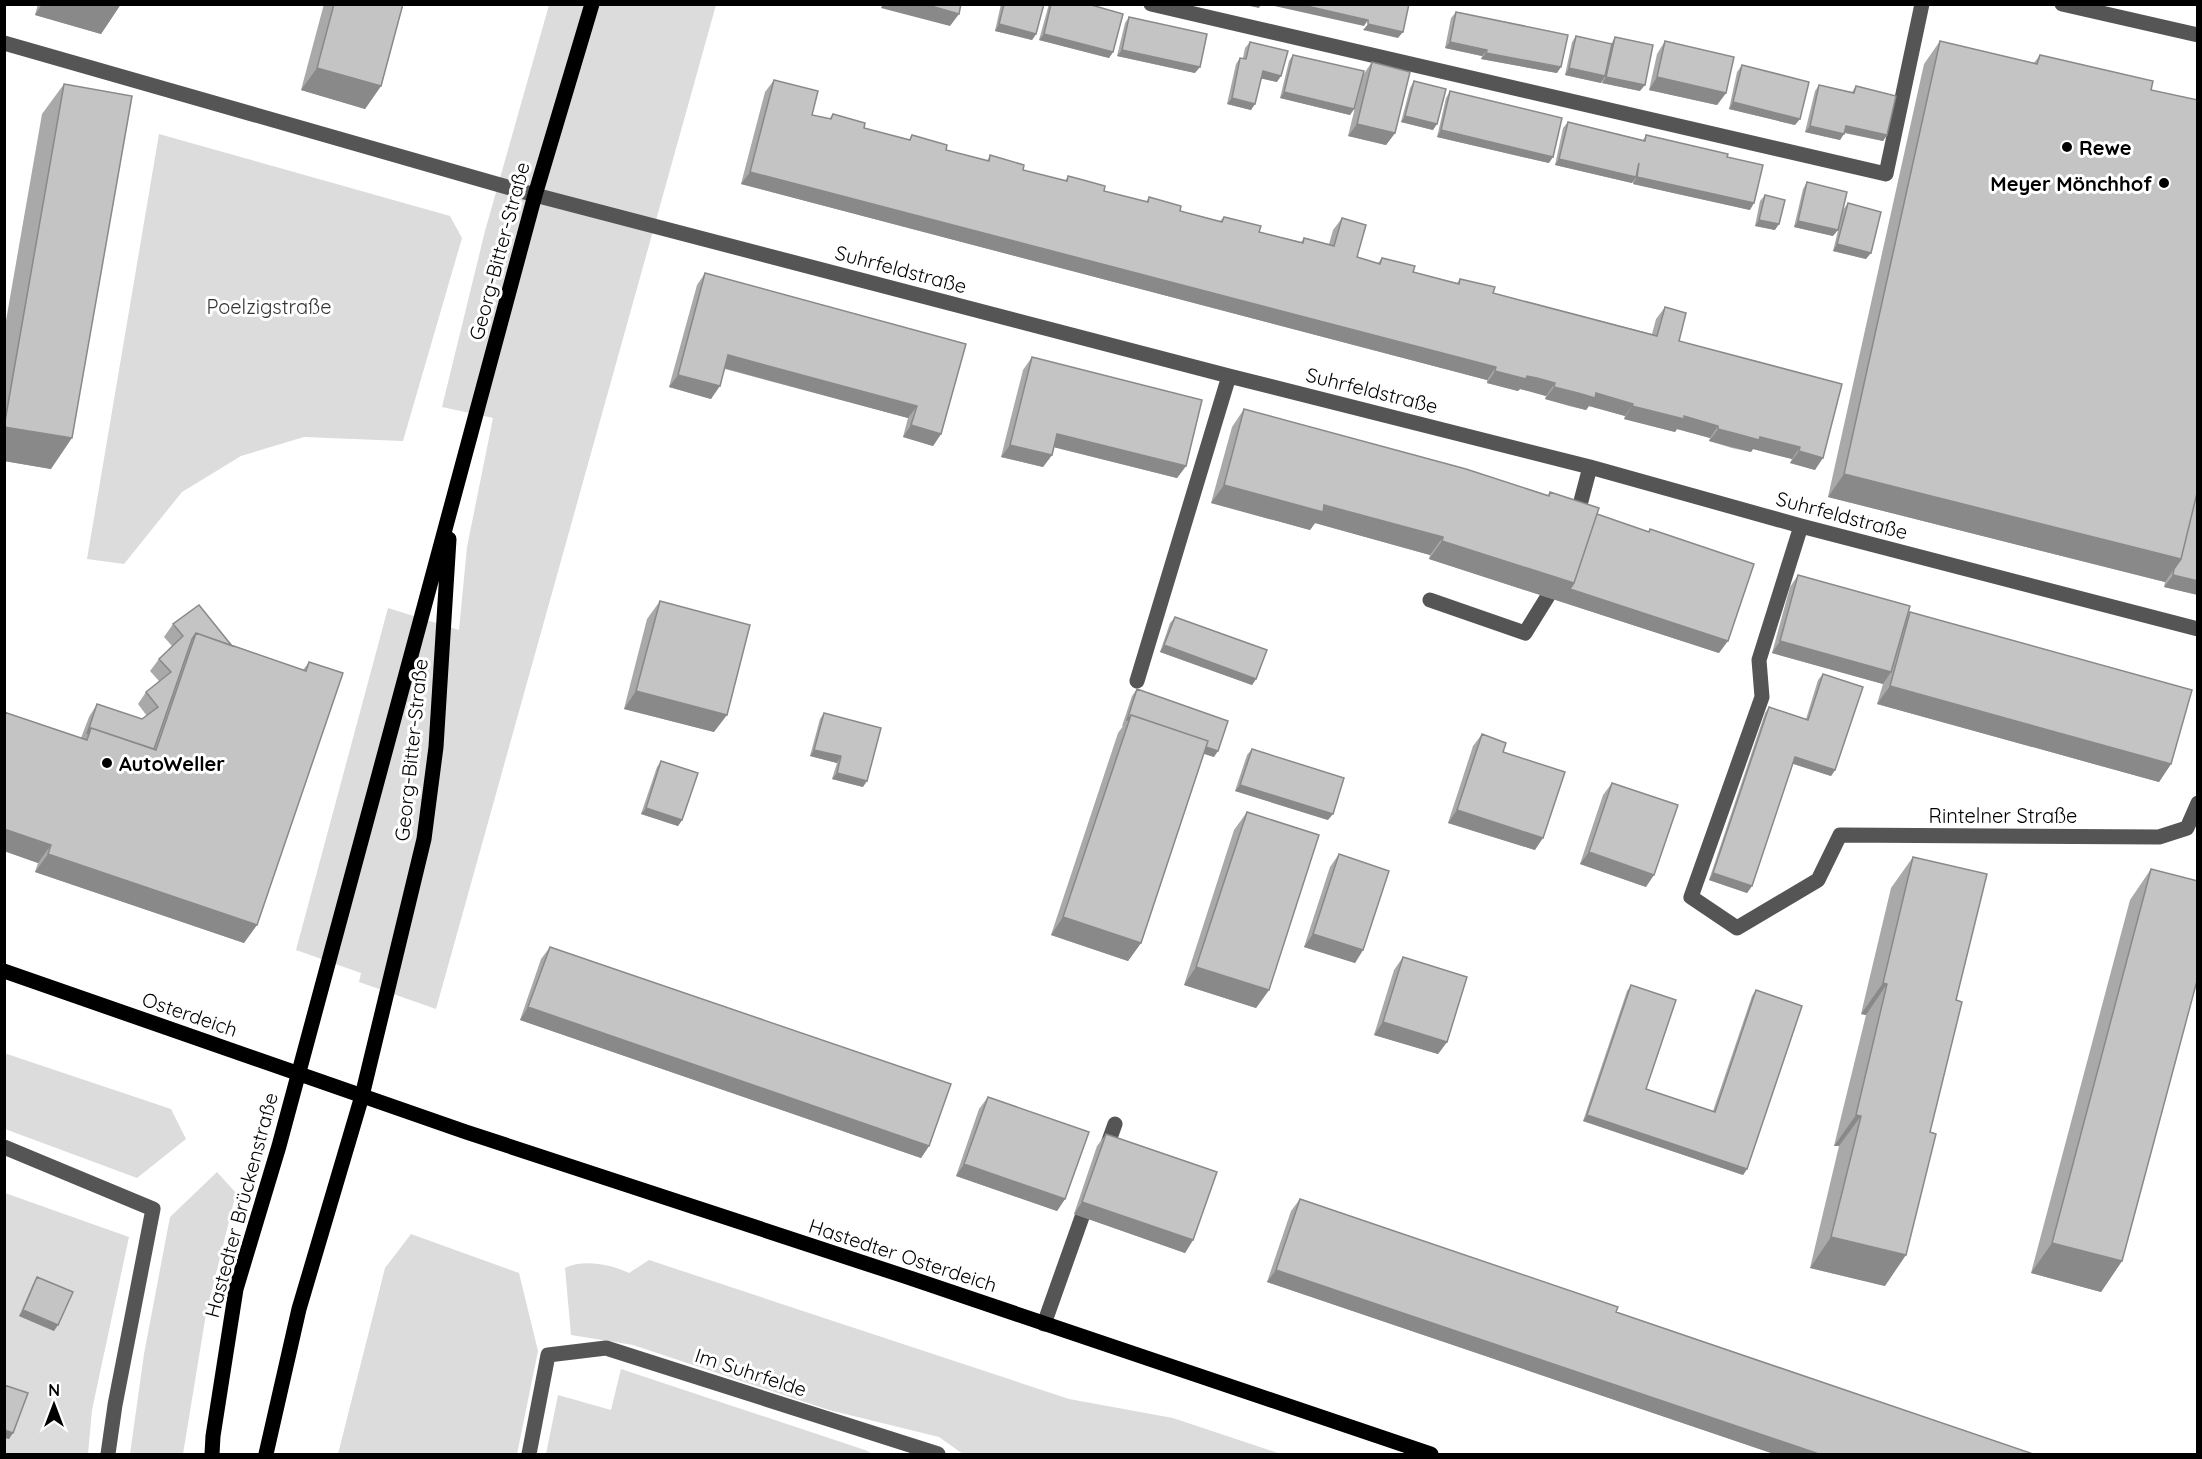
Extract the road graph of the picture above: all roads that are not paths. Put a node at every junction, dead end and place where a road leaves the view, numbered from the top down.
1 (592, 4) edge
2 (1151, 4) edge
3 (1922, 4) edge
4 (2062, 4) edge
5 (2198, 35) edge
6 (4, 43) edge
7 (535, 195) junction
8 (1229, 376) junction
9 (1590, 467) junction
10 (450, 509) junction
11 (1575, 523) edge
12 (1801, 526) junction
13 (1548, 596) edge
14 (1430, 600) dead end
15 (2198, 629) edge
16 (1137, 681) dead end
17 (2198, 803) edge
18 (4, 971) edge
19 (298, 1074) junction
20 (362, 1096) junction
21 (1115, 1124) dead end
22 (4, 1147) edge
23 (1106, 1149) tunnel mouth
24 (1082, 1217) tunnel mouth
25 (1044, 1324) junction
26 (108, 1455) edge
27 (212, 1455) edge
28 (266, 1455) edge
29 (529, 1455) edge
30 (938, 1455) edge
31 (1431, 1455) edge

1 - 7 main road, Georg-Bitter-Straße
2 - 3 street
4 - 5 street
6 - 7 street
7 - 8 street, Suhrfeldstraße
7 - 10 main road, Georg-Bitter-Straße
8 - 9 street, Suhrfeldstraße
8 - 16 street
9 - 11 street
9 - 12 street, Suhrfeldstraße
10 - 19 main road, Georg-Bitter-Straße
10 - 20 main road, Georg-Bitter-Straße
12 - 15 street, Suhrfeldstraße
12 - 17 street, Rintelner Straße
13 - 14 street
18 - 19 main road, Osterdeich
19 - 20 main road, Osterdeich
19 - 27 main road, Hastedter Brückenstraße
20 - 25 main road, Hastedter Osterdeich
20 - 28 main road
21 - 23 street
22 - 26 street
24 - 25 street
25 - 31 main road, Hastedter Osterdeich
29 - 30 street, Im Suhrfelde

